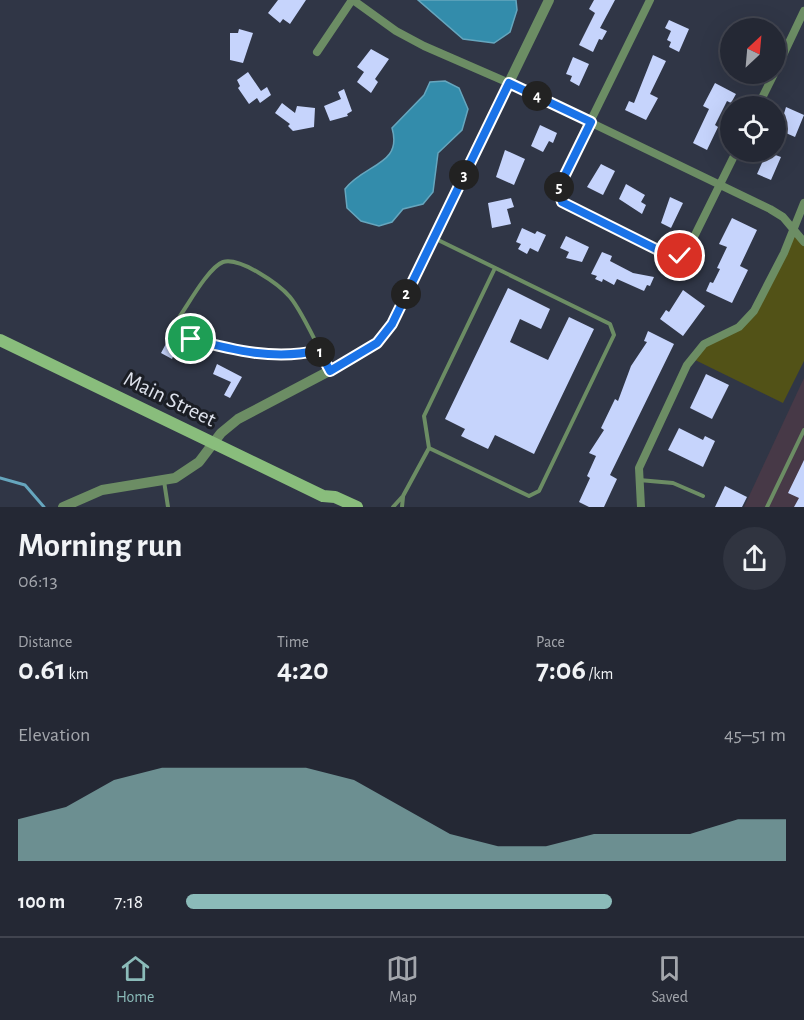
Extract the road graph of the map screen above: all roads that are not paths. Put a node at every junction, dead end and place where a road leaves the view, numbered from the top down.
1 (352, 0) edge
2 (549, 0) edge
3 (650, 0) edge
4 (804, 11) edge
5 (786, 49) edge
6 (317, 52) dead end
7 (509, 83) junction
8 (591, 122) junction
9 (731, 162) edge
10 (720, 184) junction
11 (804, 203) edge
12 (793, 230) junction
13 (434, 238) junction
14 (804, 242) edge
15 (495, 268) junction
16 (0, 340) edge
17 (319, 350) junction
18 (330, 371) junction
19 (804, 430) edge
20 (214, 444) junction
21 (429, 448) junction
22 (164, 480) junction
23 (638, 480) junction
24 (403, 496) junction
25 (703, 496) dead end
26 (326, 501) edge
27 (63, 507) edge
28 (168, 507) edge
29 (357, 507) edge
30 (393, 507) edge
31 (402, 507) edge
32 (641, 507) edge
33 (767, 507) edge

1 - 6 street
1 - 7 street
2 - 7 street
3 - 8 street
4 - 5 street
7 - 8 street
7 - 13 street
8 - 10 street
8 - 10 street
9 - 10 street
10 - 12 street
11 - 12 street
12 - 14 street
12 - 23 street
13 - 15 lane
13 - 18 street
15 - 21 lane
15 - 21 lane
16 - 20 main road, Main Street
17 - 17 lane
17 - 18 lane
18 - 20 street
19 - 33 lane
20 - 22 street
20 - 26 main road, Main Street
21 - 24 lane
22 - 27 street
22 - 28 lane
23 - 25 lane
23 - 32 street
24 - 30 lane
24 - 31 lane
26 - 29 main road, Main Street

